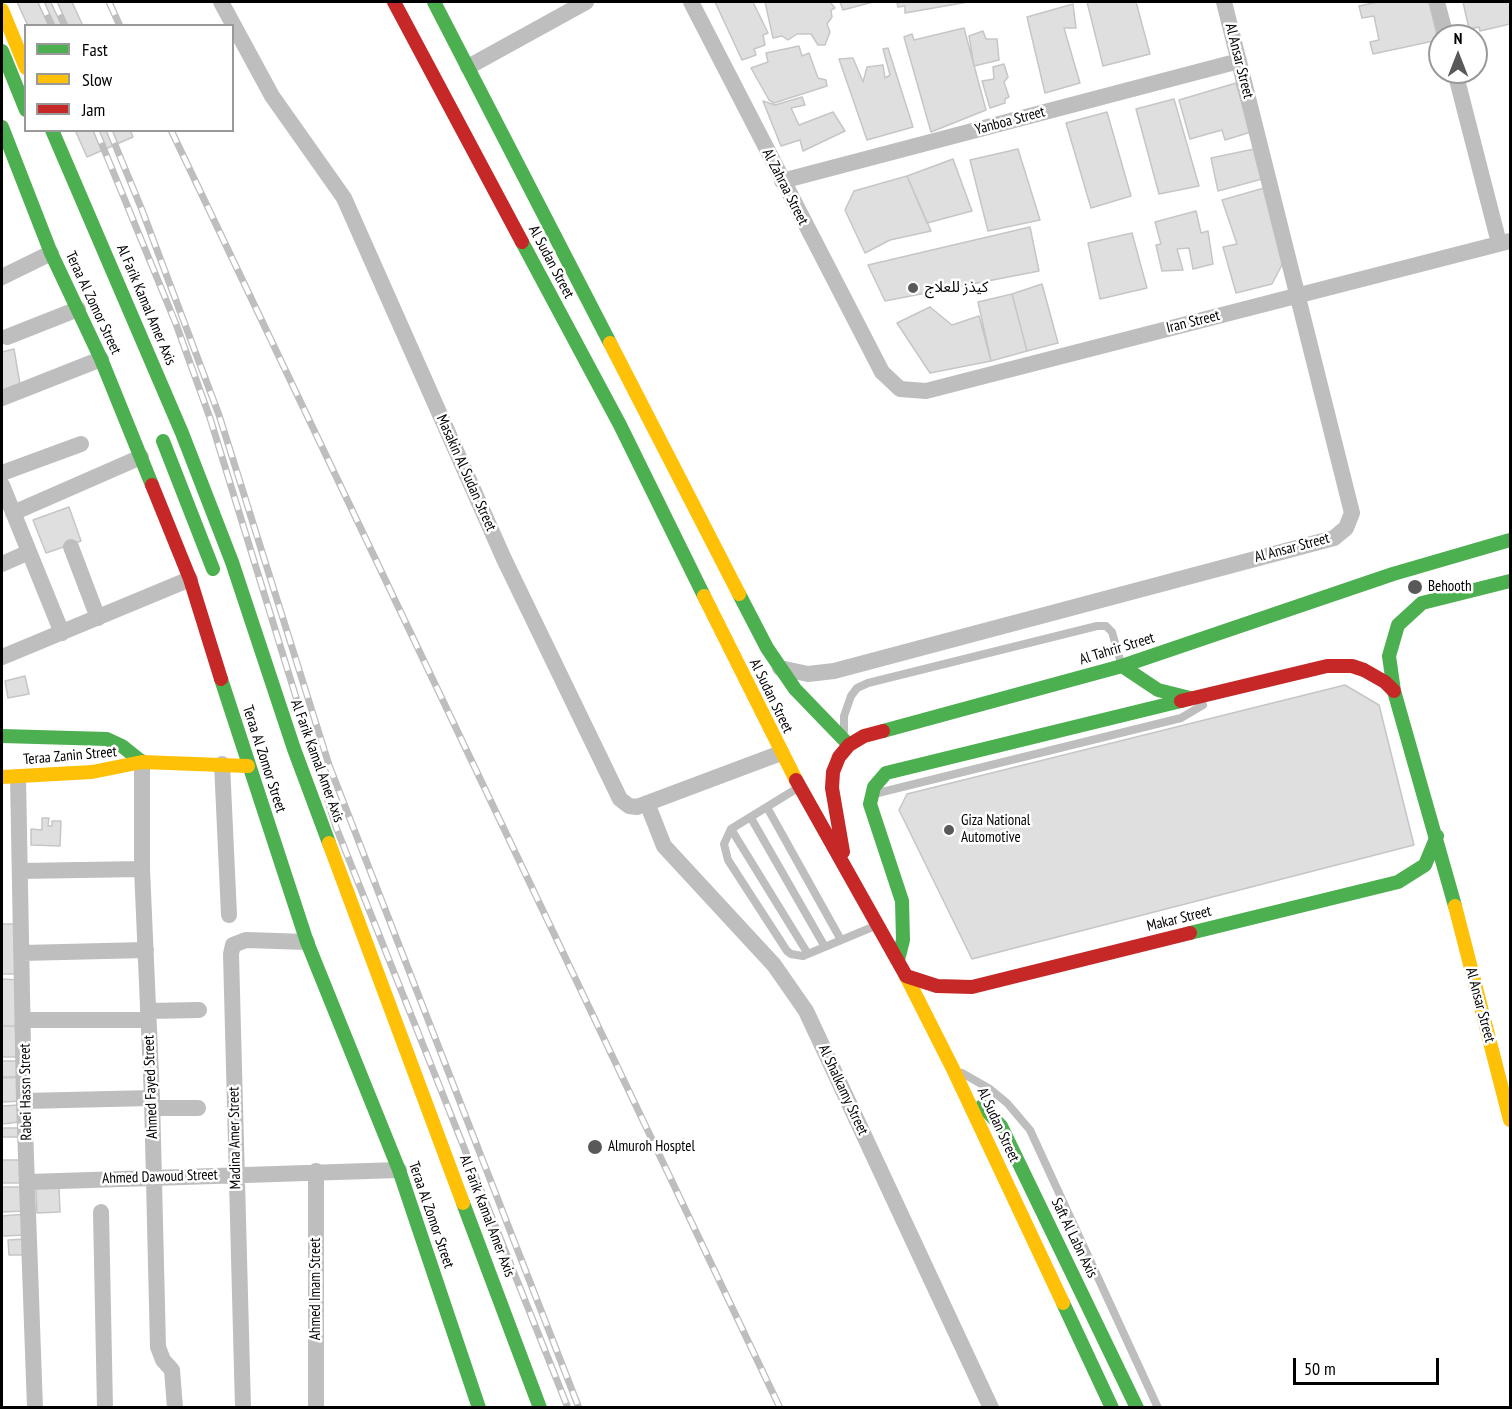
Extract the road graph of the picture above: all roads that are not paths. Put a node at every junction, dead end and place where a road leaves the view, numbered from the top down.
1 (221, 2) edge
2 (394, 2) edge
3 (434, 2) edge
4 (586, 2) edge
5 (691, 2) edge
6 (1224, 2) edge
7 (1437, 2) edge
8 (2, 10) edge
9 (233, 24) edge
10 (1443, 24) edge
11 (234, 26) edge
12 (2, 51) edge
13 (1239, 61) junction
14 (24, 63) edge
15 (468, 67) junction
16 (1459, 84) edge
17 (24, 105) edge
18 (2, 127) edge
19 (53, 132) edge
20 (6, 153) edge
21 (782, 181) junction
22 (1505, 242) edge
23 (51, 253) junction
24 (3, 271) edge
25 (1297, 296) junction
26 (78, 309) junction
27 (7, 338) dead end
28 (102, 359) junction
29 (882, 372) joint
30 (2, 398) edge
31 (159, 430) dead end
32 (81, 444) dead end
33 (141, 457) junction
34 (2, 473) edge
35 (2, 485) edge
36 (10, 520) edge
37 (1510, 540) edge
38 (71, 547) dead end
39 (29, 552) junction
40 (2, 564) edge
41 (1393, 574) junction
42 (190, 579) junction
43 (218, 581) dead end
44 (1510, 582) edge
45 (1387, 588) dead end
46 (1409, 596) dead end
47 (1438, 597) junction
48 (98, 618) junction
49 (62, 633) junction
50 (2, 657) edge
51 (1122, 666) junction
52 (780, 668) junction
53 (1394, 691) junction
54 (1213, 693) junction
55 (1191, 698) junction
56 (1099, 720) junction
57 (2, 736) edge
58 (1104, 738) junction
59 (849, 745) junction
60 (993, 745) junction
61 (781, 753) junction
62 (142, 762) junction
63 (222, 764) junction
64 (999, 764) junction
65 (248, 766) junction
66 (10, 777) edge
67 (799, 787) junction
68 (871, 795) junction
69 (646, 803) junction
70 (768, 808) junction
71 (871, 815) junction
72 (751, 818) junction
73 (731, 829) junction
74 (1437, 836) junction
75 (844, 864) junction
76 (142, 869) junction
77 (20, 871) junction
78 (229, 915) dead end
79 (878, 924) junction
80 (841, 940) junction
81 (307, 942) junction
82 (825, 947) junction
83 (146, 950) junction
84 (22, 952) junction
85 (808, 954) junction
86 (898, 960) junction
87 (906, 976) junction
88 (199, 1010) dead end
89 (148, 1016) junction
90 (24, 1020) junction
91 (953, 1069) junction
92 (1505, 1078) edge
93 (966, 1095) junction
94 (24, 1101) junction
95 (152, 1103) junction
96 (198, 1108) dead end
97 (1510, 1120) edge
98 (399, 1170) junction
99 (316, 1172) junction
100 (236, 1174) junction
101 (153, 1178) junction
102 (29, 1182) junction
103 (101, 1212) dead end
104 (35, 1407) edge
105 (105, 1407) edge
106 (175, 1407) edge
107 (243, 1407) edge
108 (316, 1407) edge
109 (479, 1407) edge
110 (540, 1407) edge
111 (991, 1407) edge
112 (1112, 1407) edge
113 (1137, 1407) edge
114 (1158, 1407) edge

1 - 9 street, Masakin Al Sudan Street
2 - 61 main road, Al Sudan Street
3 - 15 main road, Al Sudan Street
4 - 15 street
5 - 21 street, Al Zahraa Street
6 - 13 street, Al Ansar Street
7 - 10 street
8 - 14 main road
11 - 69 street, Masakin Al Sudan Street
12 - 17 main road
13 - 21 street, Yanboa Street
13 - 25 street, Al Ansar Street
15 - 52 main road, Al Sudan Street
16 - 22 street
18 - 20 main road, Teraa Al Zomor Street
19 - 110 main road, Al Farik Kamal Amer Axis
20 - 23 main road, Teraa Al Zomor Street
21 - 29 street, Al Zahraa Street
22 - 25 street, Iran Street
23 - 24 street
23 - 26 main road, Teraa Al Zomor Street
25 - 29 street, Iran Street
25 - 52 street, Al Ansar Street
26 - 27 street
26 - 28 main road, Teraa Al Zomor Street
28 - 30 street
28 - 33 main road, Teraa Al Zomor Street
31 - 43 main road
32 - 34 street
33 - 36 street
33 - 42 main road, Teraa Al Zomor Street
35 - 36 street
36 - 39 street
37 - 41 main road, Al Tahrir Street
38 - 48 street
39 - 40 street
39 - 49 street
41 - 45 main road
41 - 51 main road, Al Tahrir Street
42 - 48 street
42 - 65 main road, Teraa Al Zomor Street
44 - 47 main road
46 - 47 main road
47 - 53 main road, Al Ansar Street
48 - 49 street
49 - 50 street
51 - 55 main road
51 - 59 main road, Al Tahrir Street
51 - 59 lane
52 - 59 main road, Al Sudan Street
53 - 54 main road
53 - 74 main road, Al Ansar Street
54 - 55 main road
54 - 58 lane
55 - 56 main road
56 - 58 lane
56 - 60 main road
57 - 62 main road, Teraa Zanin Street
58 - 64 lane
59 - 75 main road
60 - 64 lane
60 - 68 main road
61 - 67 main road, Al Sudan Street
61 - 69 street, Masakin Al Sudan Street
62 - 63 main road, Teraa Zanin Street
62 - 66 main road, Teraa Zanin Street
62 - 76 street, Ahmed Fayed Street
63 - 65 main road, Teraa Zanin Street
63 - 78 street
64 - 68 lane
65 - 81 main road, Teraa Al Zomor Street
66 - 77 street, Rabei Hassn Street
67 - 70 lane
67 - 75 main road, Al Sudan Street
68 - 71 main road
69 - 111 street, Al Shalkamy Street
70 - 72 lane
70 - 80 lane
71 - 75 main road
71 - 86 main road
72 - 73 lane
72 - 82 lane
73 - 85 lane
73 - 85 lane
74 - 87 main road, Makar Street
74 - 92 main road, Al Ansar Street
75 - 79 main road, Al Sudan Street
76 - 77 street
76 - 83 street, Ahmed Fayed Street
77 - 84 street, Rabei Hassn Street
79 - 80 lane
79 - 86 main road, Al Sudan Street
80 - 82 lane
81 - 98 main road, Teraa Al Zomor Street
81 - 100 street, Madina Amer Street
82 - 85 lane
83 - 84 street
83 - 89 street, Ahmed Fayed Street
84 - 90 street, Rabei Hassn Street
86 - 87 main road, Al Sudan Street
87 - 91 main road, Al Sudan Street
88 - 89 street
89 - 90 street
89 - 95 street, Ahmed Fayed Street
90 - 94 street, Rabei Hassn Street
91 - 93 main road, Al Sudan Street
91 - 114 lane
92 - 97 main road, Al Ansar Street
93 - 112 main road, Al Sudan Street
93 - 113 main road, Saft Al Labn Axis
94 - 95 street
94 - 102 street, Rabei Hassn Street
95 - 96 street
95 - 101 street, Ahmed Fayed Street
98 - 99 street, Ahmed Dawoud Street
98 - 109 main road, Teraa Al Zomor Street
99 - 100 street, Ahmed Dawoud Street
99 - 108 street, Ahmed Imam Street
100 - 101 street, Ahmed Dawoud Street
100 - 107 street, Madina Amer Street
101 - 102 street, Ahmed Dawoud Street
101 - 106 street, Ahmed Fayed Street
102 - 104 street, Rabei Hassn Street
103 - 105 street

